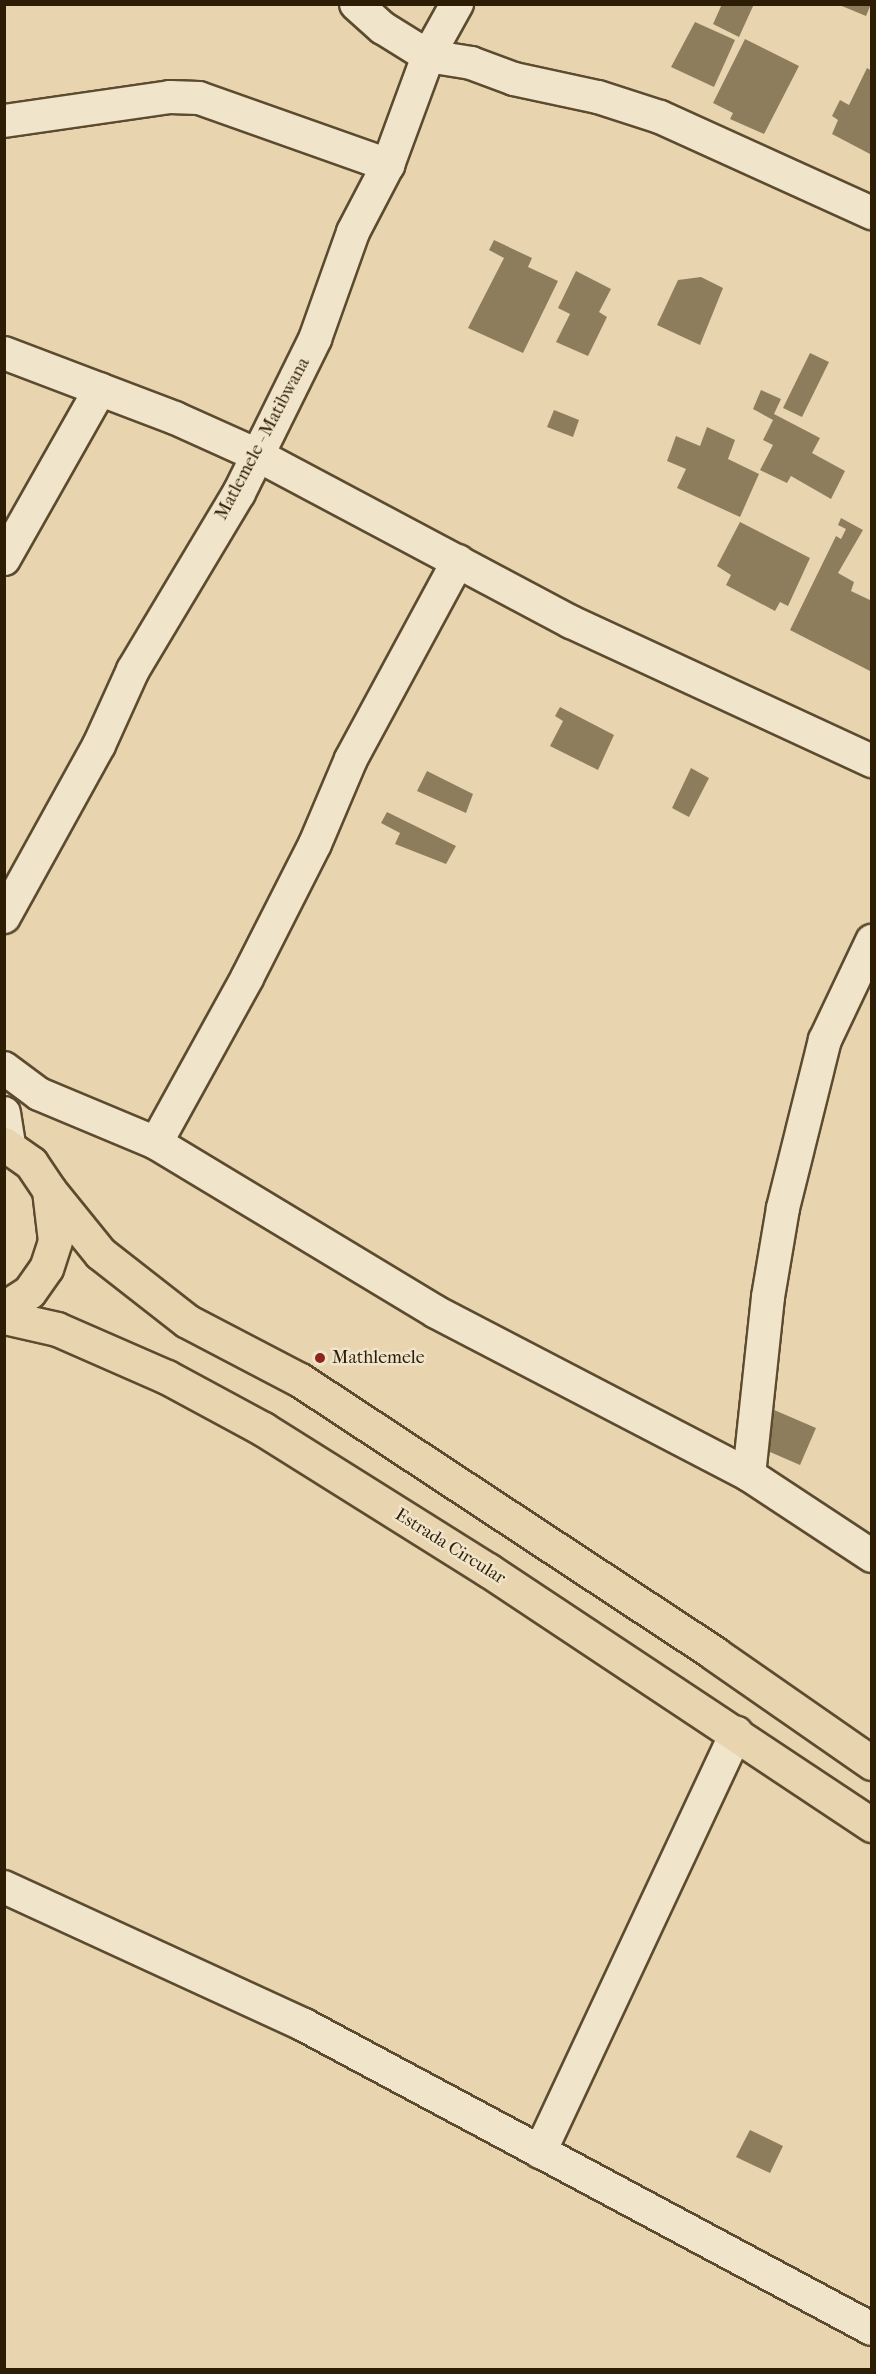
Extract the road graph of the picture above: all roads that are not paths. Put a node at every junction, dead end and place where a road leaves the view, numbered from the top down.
1 (356, 4) edge
2 (457, 4) edge
3 (428, 56) junction
4 (4, 121) edge
5 (388, 165) junction
6 (872, 213) edge
7 (4, 353) edge
8 (100, 389) junction
9 (255, 454) junction
10 (4, 559) edge
11 (458, 561) junction
12 (872, 761) edge
13 (4, 917) edge
14 (872, 941) edge
15 (4, 1068) edge
16 (4, 1113) edge
17 (156, 1143) junction
18 (7, 1144) edge
19 (49, 1190) junction
20 (4, 1308) edge
21 (4, 1317) edge
22 (749, 1475) junction
23 (872, 1556) edge
24 (736, 1734) junction
25 (872, 1763) edge
26 (872, 1825) edge
27 (4, 1887) edge
28 (540, 2152) junction
29 (872, 2328) edge

1 - 3 street
2 - 3 street, Matlemele - Matibwana
3 - 5 street, Matlemele - Matibwana
3 - 6 street
4 - 5 street
5 - 9 street, Matlemele - Matibwana
7 - 8 street
8 - 9 street
8 - 10 street
9 - 11 street
9 - 13 street, Matlemele - Matibwana
11 - 12 street
11 - 17 street
14 - 22 street
15 - 17 street
16 - 18 street
17 - 22 street
18 - 19 main road
19 - 20 main road
19 - 25 main road
21 - 24 main road, Estrada Circular
22 - 23 street
24 - 26 main road, Estrada Circular
24 - 28 street
27 - 28 street
28 - 29 street

